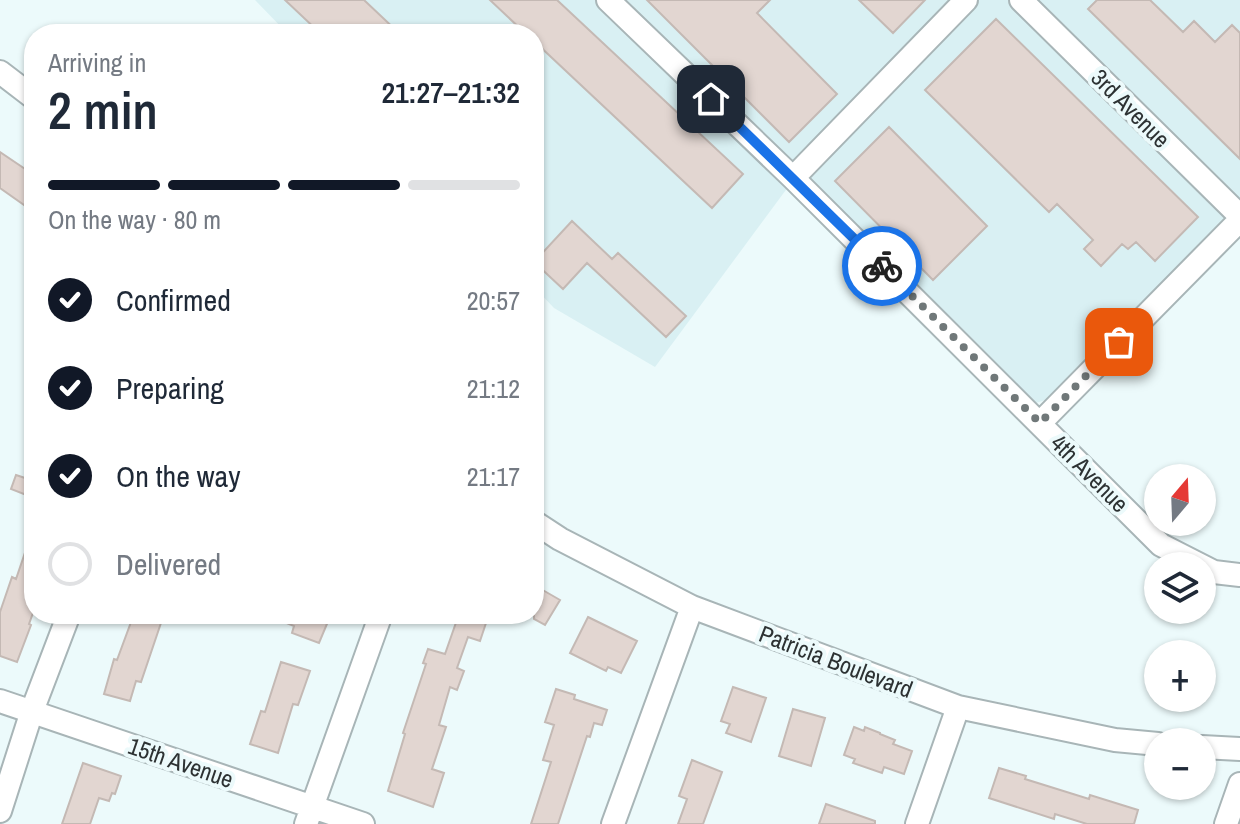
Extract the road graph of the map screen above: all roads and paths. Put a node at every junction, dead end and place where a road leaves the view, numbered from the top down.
1 (608, 0) edge
2 (966, 0) edge
3 (1021, 0) edge
4 (0, 72) edge
5 (24, 90) edge
6 (793, 178) junction
7 (1240, 218) edge
8 (1040, 423) junction
9 (544, 529) edge
10 (1240, 575) edge
11 (692, 607) junction
12 (65, 624) edge
13 (377, 624) edge
14 (0, 701) edge
15 (958, 707) junction
16 (32, 711) junction
17 (1144, 743) edge
18 (1216, 748) edge
19 (1240, 749) edge
20 (1240, 784) edge
21 (0, 811) edge
22 (310, 815) edge
23 (363, 824) edge
24 (613, 824) edge
25 (917, 824) edge
26 (1226, 824) edge

1 - 6 street, 4th Avenue
2 - 6 street
3 - 7 street, 3rd Avenue
4 - 5 street
6 - 8 street, 4th Avenue
7 - 8 street
8 - 10 street, 4th Avenue
9 - 11 street, Patricia Boulevard
11 - 15 street, Patricia Boulevard
11 - 24 street
12 - 16 street
13 - 22 street
14 - 16 street, 15th Avenue
15 - 17 street, Patricia Boulevard
15 - 25 street
16 - 21 street
16 - 22 street, 15th Avenue
18 - 19 street
20 - 26 street
22 - 23 street, 15th Avenue

